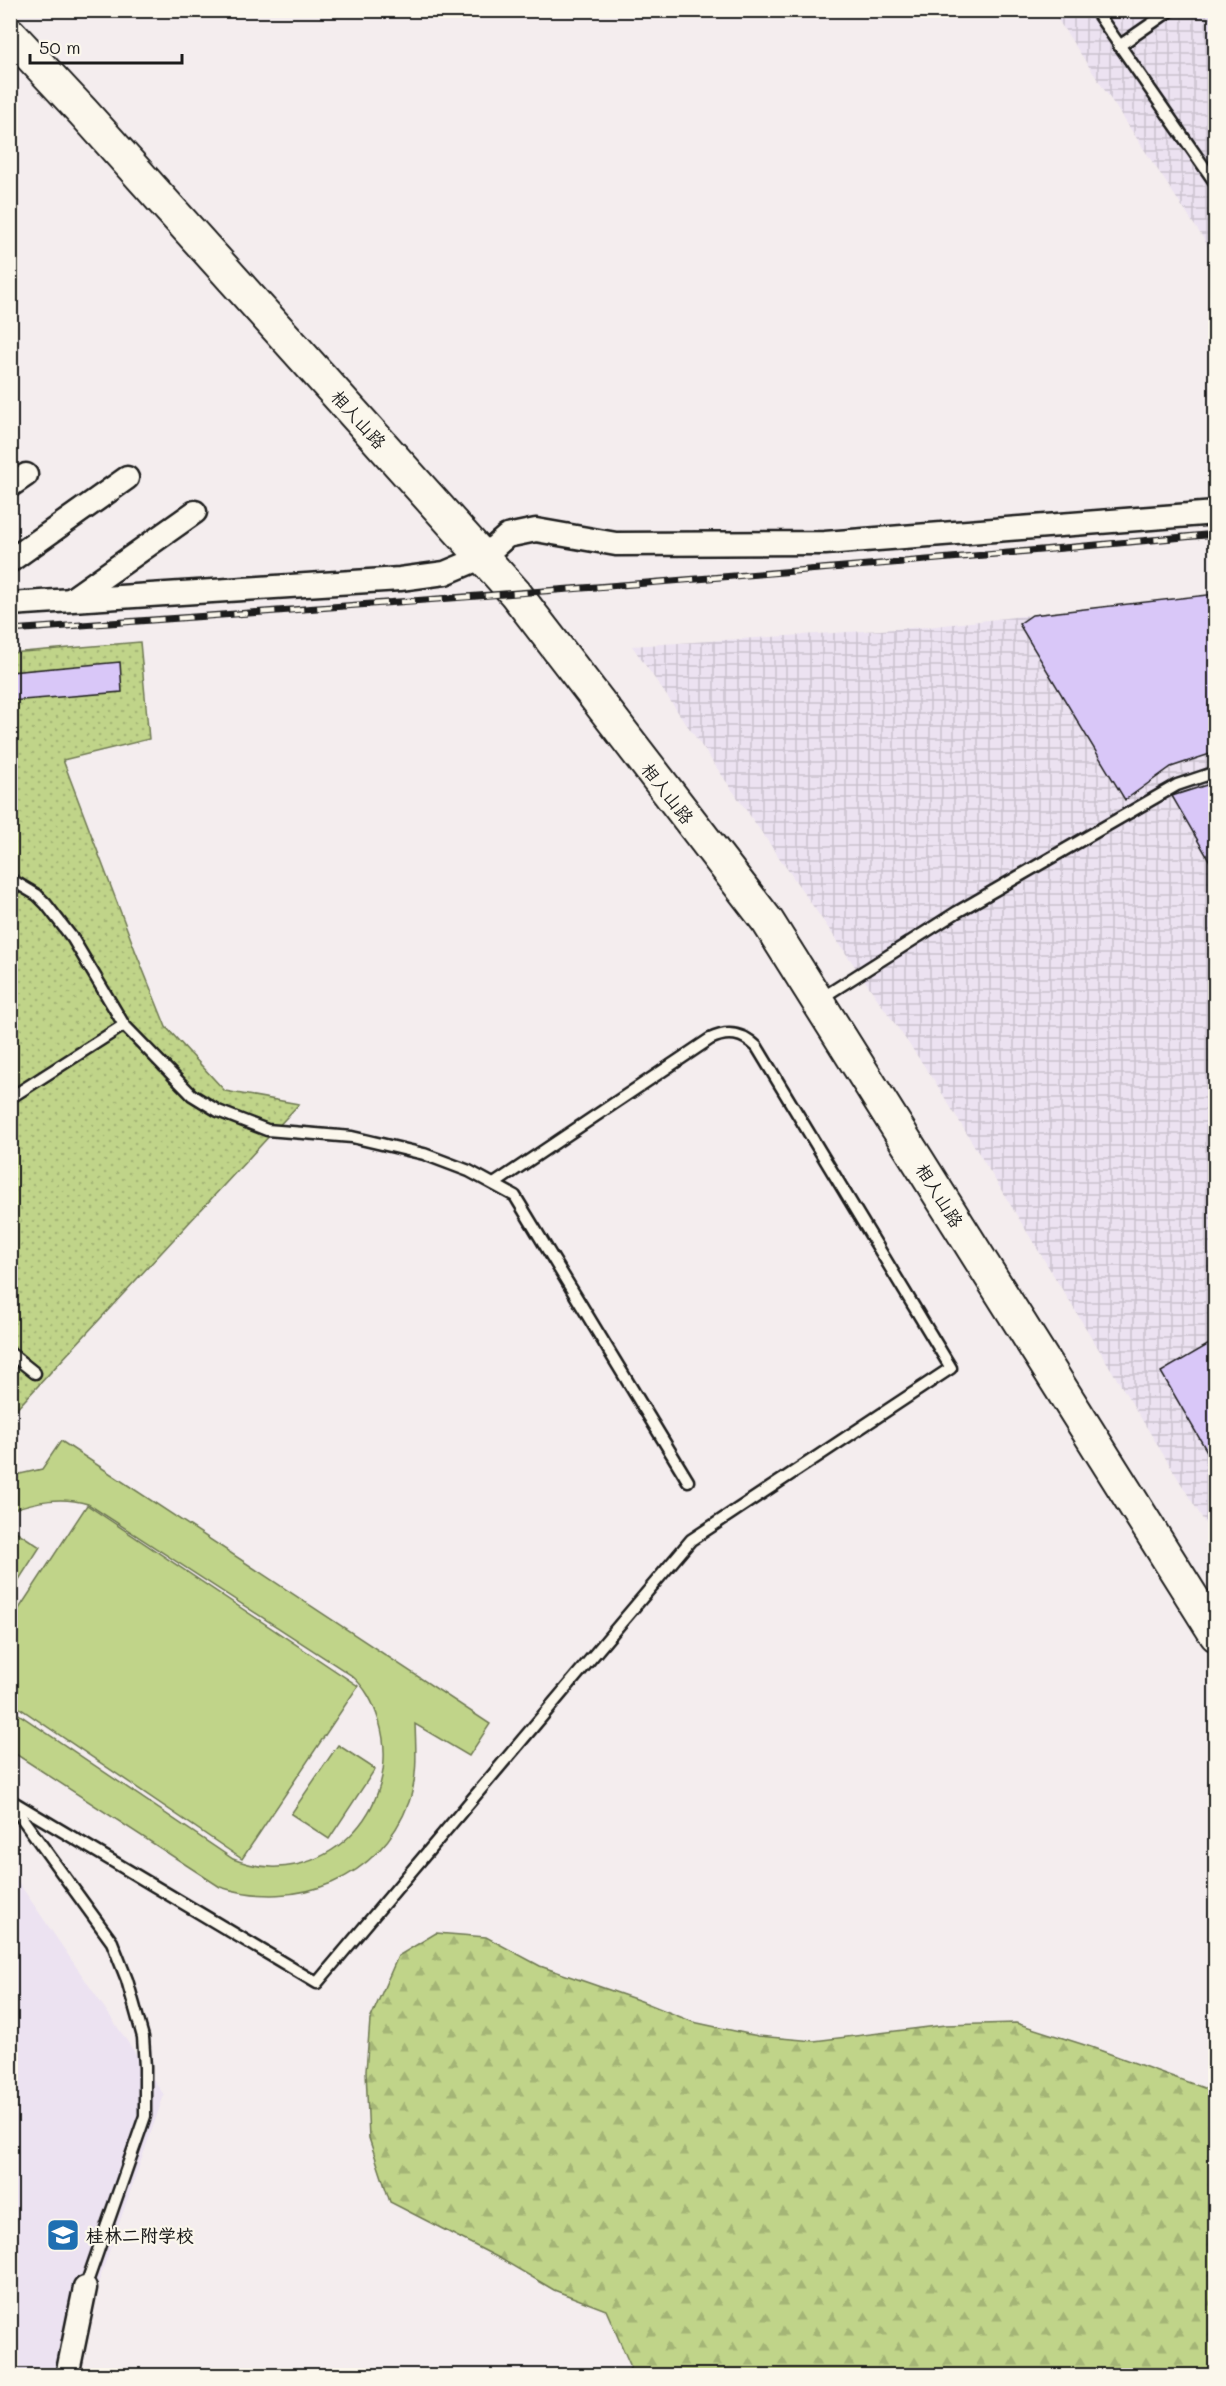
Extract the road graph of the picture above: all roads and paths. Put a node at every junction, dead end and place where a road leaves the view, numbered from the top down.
1 (1095, 10) edge
2 (1171, 10) edge
3 (10, 34) edge
4 (1119, 46) junction
5 (1215, 184) edge
6 (127, 478) dead end
7 (195, 512) dead end
8 (1215, 513) edge
9 (483, 557) junction
10 (10, 561) edge
11 (71, 600) junction
12 (10, 604) edge
13 (1215, 772) edge
14 (10, 879) edge
15 (817, 1000) junction
16 (124, 1025) junction
17 (10, 1098) edge
18 (494, 1184) junction
19 (10, 1353) edge
20 (35, 1373) dead end
21 (688, 1481) dead end
22 (1215, 1635) edge
23 (10, 1801) edge
24 (85, 2288) joint
25 (67, 2376) edge

1 - 4 lane
2 - 4 lane
3 - 9 street, 相人山路
4 - 5 lane
6 - 10 street
7 - 11 street
8 - 9 street
9 - 11 street
9 - 15 street, 相人山路
11 - 12 street
13 - 15 lane
14 - 16 lane
15 - 22 street, 相人山路
16 - 17 lane
16 - 18 lane
18 - 21 lane
18 - 23 lane
19 - 20 lane
23 - 24 lane
24 - 25 street

